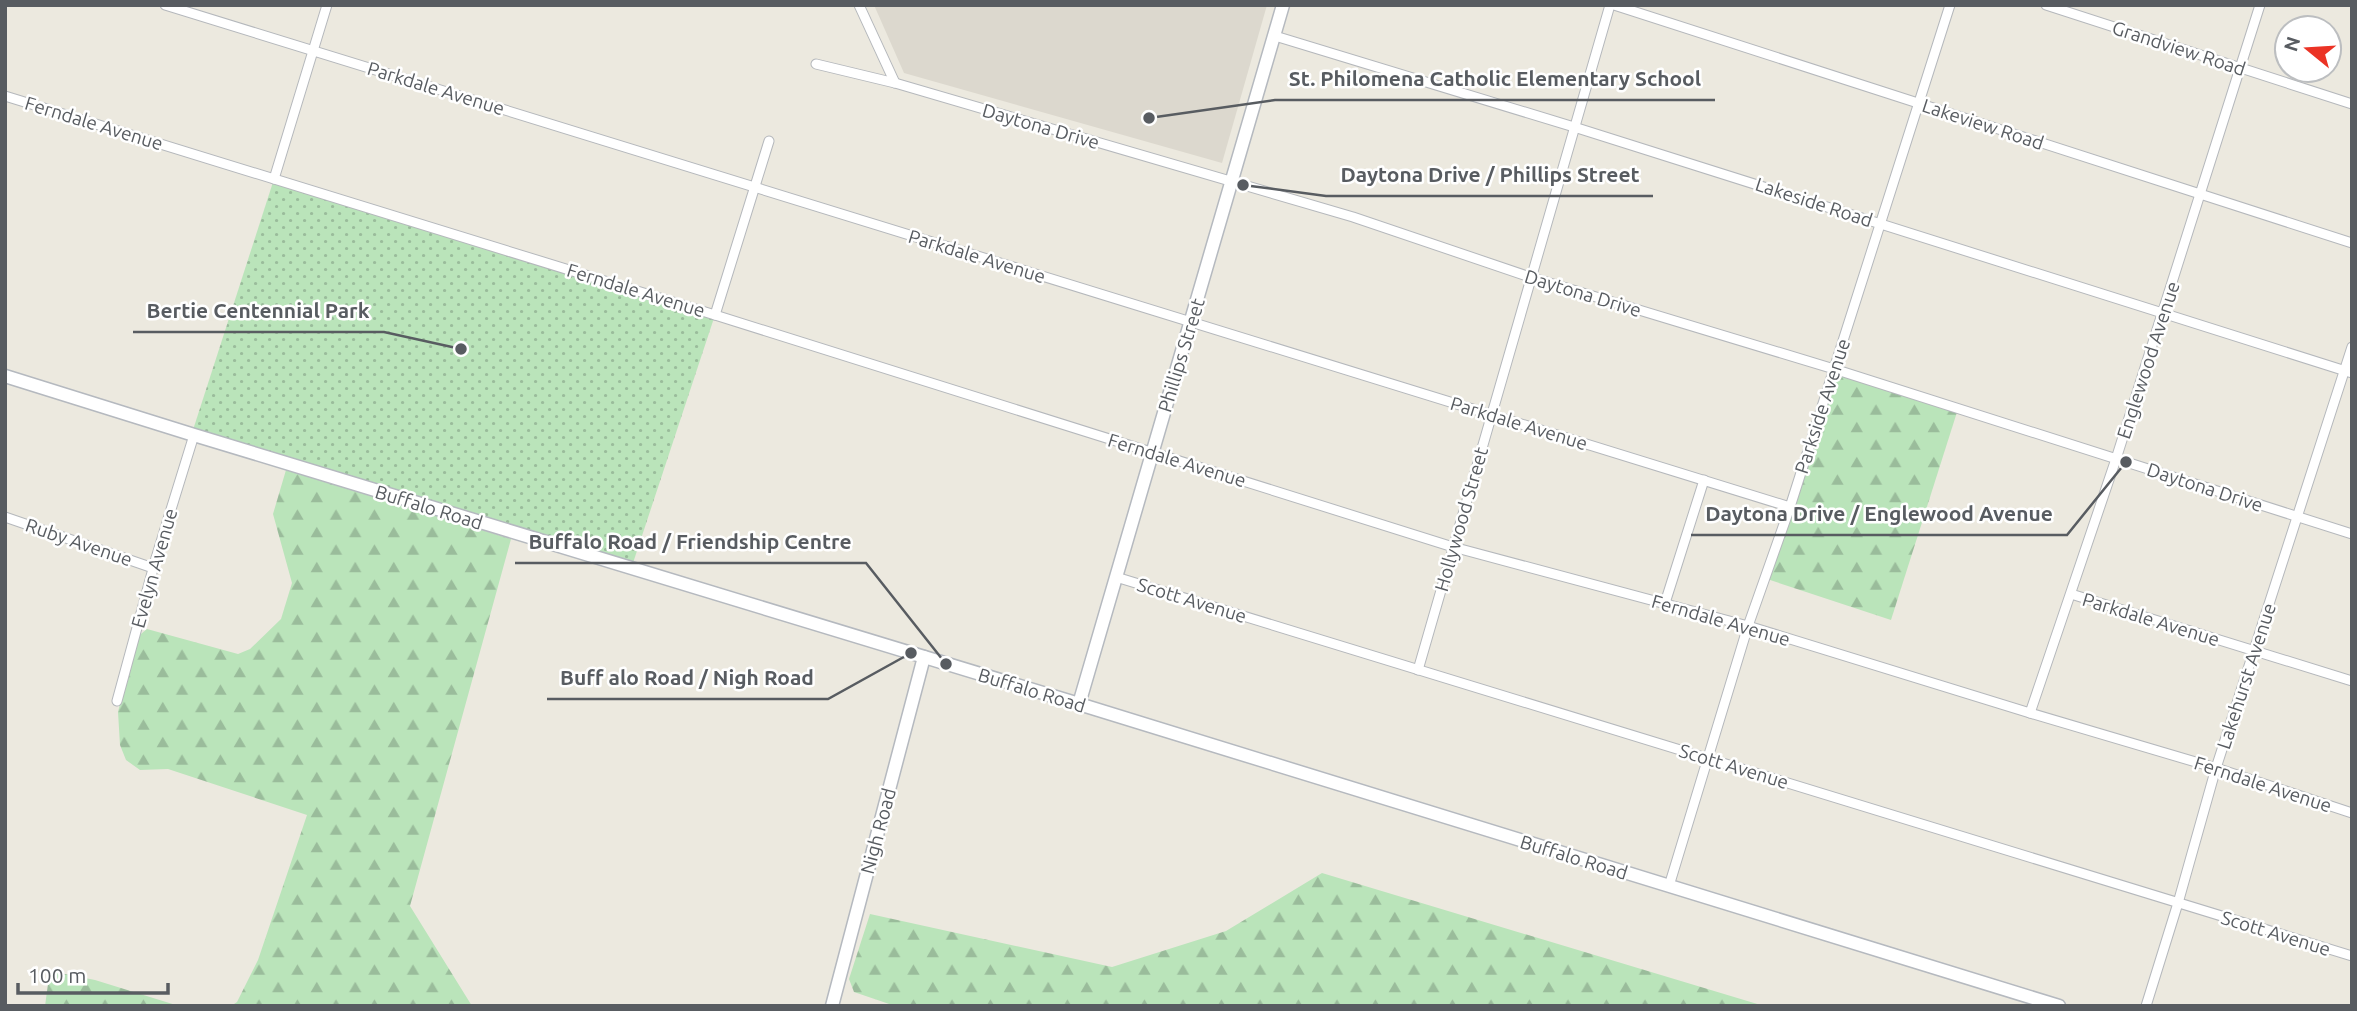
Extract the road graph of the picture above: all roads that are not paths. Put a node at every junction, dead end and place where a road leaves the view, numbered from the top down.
1 (164, 5) edge
2 (327, 5) edge
3 (859, 5) edge
4 (1283, 5) edge
5 (1612, 5) edge
6 (1950, 5) edge
7 (2046, 5) edge
8 (2260, 5) edge
9 (1275, 36) junction
10 (313, 51) junction
11 (816, 64) dead end
12 (2241, 68) junction
13 (895, 83) junction
14 (5, 96) edge
15 (1918, 103) junction
16 (2352, 104) edge
17 (1574, 127) junction
18 (769, 141) dead end
19 (274, 179) junction
20 (1231, 181) junction
21 (754, 187) junction
22 (2201, 194) junction
23 (1881, 223) junction
24 (2352, 243) edge
25 (1531, 277) junction
26 (2162, 313) junction
27 (715, 315) junction
28 (1191, 323) junction
29 (2352, 347) edge
30 (1834, 369) junction
31 (2348, 372) edge
32 (5, 376) edge
33 (1492, 414) junction
34 (194, 435) junction
35 (1152, 452) junction
36 (2116, 459) junction
37 (1704, 480) junction
38 (1790, 507) junction
39 (5, 517) edge
40 (2298, 517) junction
41 (2352, 534) edge
42 (1453, 547) junction
43 (153, 568) junction
44 (1116, 577) junction
45 (2071, 594) junction
46 (1665, 603) junction
47 (1748, 626) junction
48 (2255, 651) junction
49 (924, 657) junction
50 (1418, 670) junction
51 (2352, 681) edge
52 (117, 701) dead end
53 (1079, 704) junction
54 (2030, 713) junction
55 (1710, 758) junction
56 (2216, 768) junction
57 (2352, 813) edge
58 (1670, 886) junction
59 (2178, 903) junction
60 (2352, 956) edge
61 (832, 1006) edge
62 (2059, 1006) edge
63 (2146, 1006) edge

1 - 10 street, Parkdale Avenue
2 - 10 street
3 - 13 street
4 - 9 street, Phillips Street
5 - 15 street, Lakeview Road
5 - 17 street, Hollywood Street
6 - 15 street, Parkside Avenue
7 - 12 street, Grandview Road
8 - 12 street, Englewood Avenue
9 - 17 street, Lakeside Road
9 - 20 street, Phillips Street
10 - 19 street
10 - 21 street, Parkdale Avenue
11 - 13 street, Daytona Drive
12 - 16 street, Grandview Road
12 - 22 street, Englewood Avenue
13 - 20 street, Daytona Drive
14 - 19 street, Ferndale Avenue
15 - 22 street, Lakeview Road
15 - 23 street, Parkside Avenue
17 - 23 street, Lakeside Road
17 - 25 street, Hollywood Street
18 - 21 street
19 - 27 street, Ferndale Avenue
20 - 25 street, Daytona Drive
20 - 28 street, Phillips Street
21 - 27 street
21 - 28 street, Parkdale Avenue
22 - 24 street, Lakeview Road
22 - 26 street, Englewood Avenue
23 - 26 street, Lakeside Road
23 - 30 street, Parkside Avenue
25 - 30 street, Daytona Drive
25 - 33 street, Hollywood Street
26 - 31 street, Lakeside Road
26 - 36 street, Englewood Avenue
27 - 35 street, Ferndale Avenue
28 - 33 street, Parkdale Avenue
28 - 35 street, Phillips Street
29 - 31 street, Lakehurst Avenue
30 - 36 street, Daytona Drive
30 - 38 street, Parkside Avenue
31 - 40 street, Lakehurst Avenue
32 - 34 street, Buffalo Road
33 - 37 street, Parkdale Avenue
33 - 42 street, Hollywood Street
34 - 43 street, Evelyn Avenue
34 - 49 street, Buffalo Road
35 - 42 street, Ferndale Avenue
35 - 44 street, Phillips Street
36 - 40 street, Daytona Drive
36 - 45 street, Englewood Avenue
37 - 38 street, Parkdale Avenue
37 - 46 street
38 - 47 street, Parkside Avenue
39 - 43 street, Ruby Avenue
40 - 41 street, Daytona Drive
40 - 48 street, Lakehurst Avenue
42 - 46 street, Ferndale Avenue
42 - 50 street, Hollywood Street
43 - 52 street, Evelyn Avenue
44 - 50 street, Scott Avenue
44 - 53 street, Phillips Street
45 - 48 street, Parkdale Avenue
45 - 54 street, Englewood Avenue
46 - 47 street, Ferndale Avenue
47 - 54 street, Ferndale Avenue
47 - 55 street, Parkside Avenue
48 - 51 street, Parkdale Avenue
48 - 56 street, Lakehurst Avenue
49 - 53 street, Buffalo Road
49 - 61 street, Nigh Road
50 - 55 street, Scott Avenue
53 - 58 street, Buffalo Road
54 - 56 street, Ferndale Avenue
55 - 58 street, Parkside Avenue
55 - 59 street, Scott Avenue
56 - 57 street, Ferndale Avenue
56 - 59 street, Lakehurst Avenue
58 - 62 street, Buffalo Road
59 - 60 street, Scott Avenue
59 - 63 street, Lakehurst Avenue

